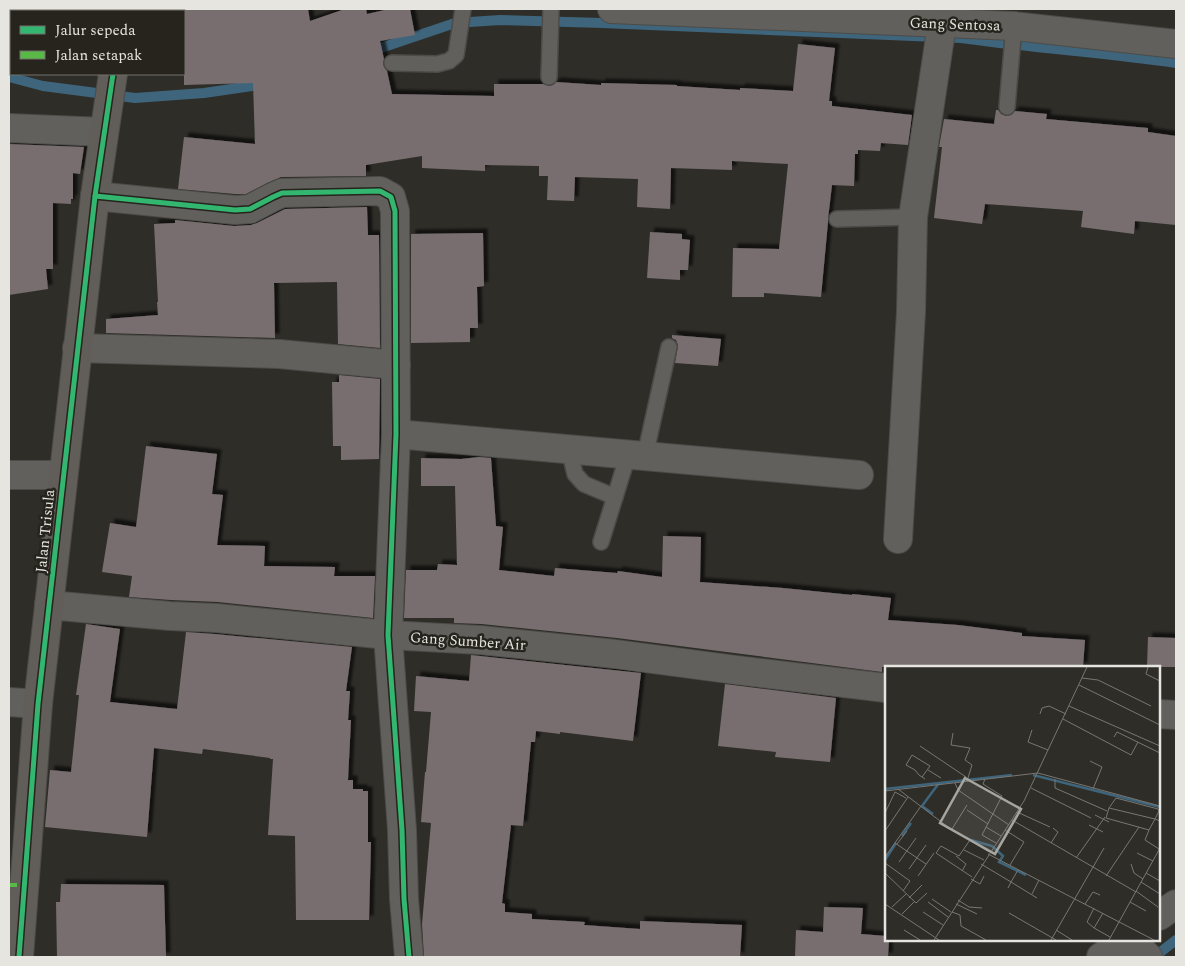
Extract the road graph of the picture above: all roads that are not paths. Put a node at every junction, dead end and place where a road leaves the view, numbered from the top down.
1 (463, 9) edge
2 (552, 9) edge
3 (612, 9) edge
4 (1014, 26) junction
5 (941, 34) junction
6 (1176, 44) edge
7 (392, 64) dead end
8 (113, 75) edge
9 (549, 77) dead end
10 (1006, 107) dead end
11 (106, 120) junction
12 (9, 128) edge
13 (94, 196) junction
14 (913, 217) junction
15 (837, 219) dead end
16 (669, 347) dead end
17 (77, 348) junction
18 (396, 365) junction
19 (396, 434) junction
20 (569, 449) junction
21 (636, 455) junction
22 (9, 475) edge
23 (63, 475) junction
24 (859, 475) dead end
25 (615, 497) junction
26 (898, 539) dead end
27 (601, 542) dead end
28 (50, 605) junction
29 (388, 635) junction
30 (885, 688) edge
31 (9, 702) edge
32 (38, 704) junction
33 (1160, 714) edge
34 (1176, 715) edge
35 (17, 885) edge
36 (1176, 904) edge
37 (1160, 915) edge
38 (1136, 946) edge
39 (19, 957) edge
40 (409, 957) edge
41 (1101, 957) edge

1 - 7 lane
2 - 9 lane
3 - 5 street, Gang Sentosa
4 - 5 street, Gang Sentosa
4 - 6 street, Gang Sentosa
4 - 10 lane
5 - 14 street
8 - 11 street, Jalan Trisula
11 - 12 street
11 - 13 street, Jalan Trisula
13 - 17 street, Jalan Trisula
13 - 18 street
14 - 15 lane
14 - 26 street
16 - 21 lane
17 - 18 street
17 - 23 street, Jalan Trisula
18 - 19 street
19 - 20 street
19 - 29 street
20 - 21 street
20 - 25 lane
21 - 24 street
21 - 25 lane
22 - 23 street
23 - 28 street, Jalan Trisula
25 - 27 lane
28 - 29 street, Gang Sumber Air
28 - 32 street, Jalan Trisula
29 - 30 street, Gang Sumber Air
29 - 40 street
31 - 32 street
32 - 35 street, Jalan Trisula
33 - 34 street
35 - 39 street, Jalan Trisula
36 - 37 street
38 - 41 street

